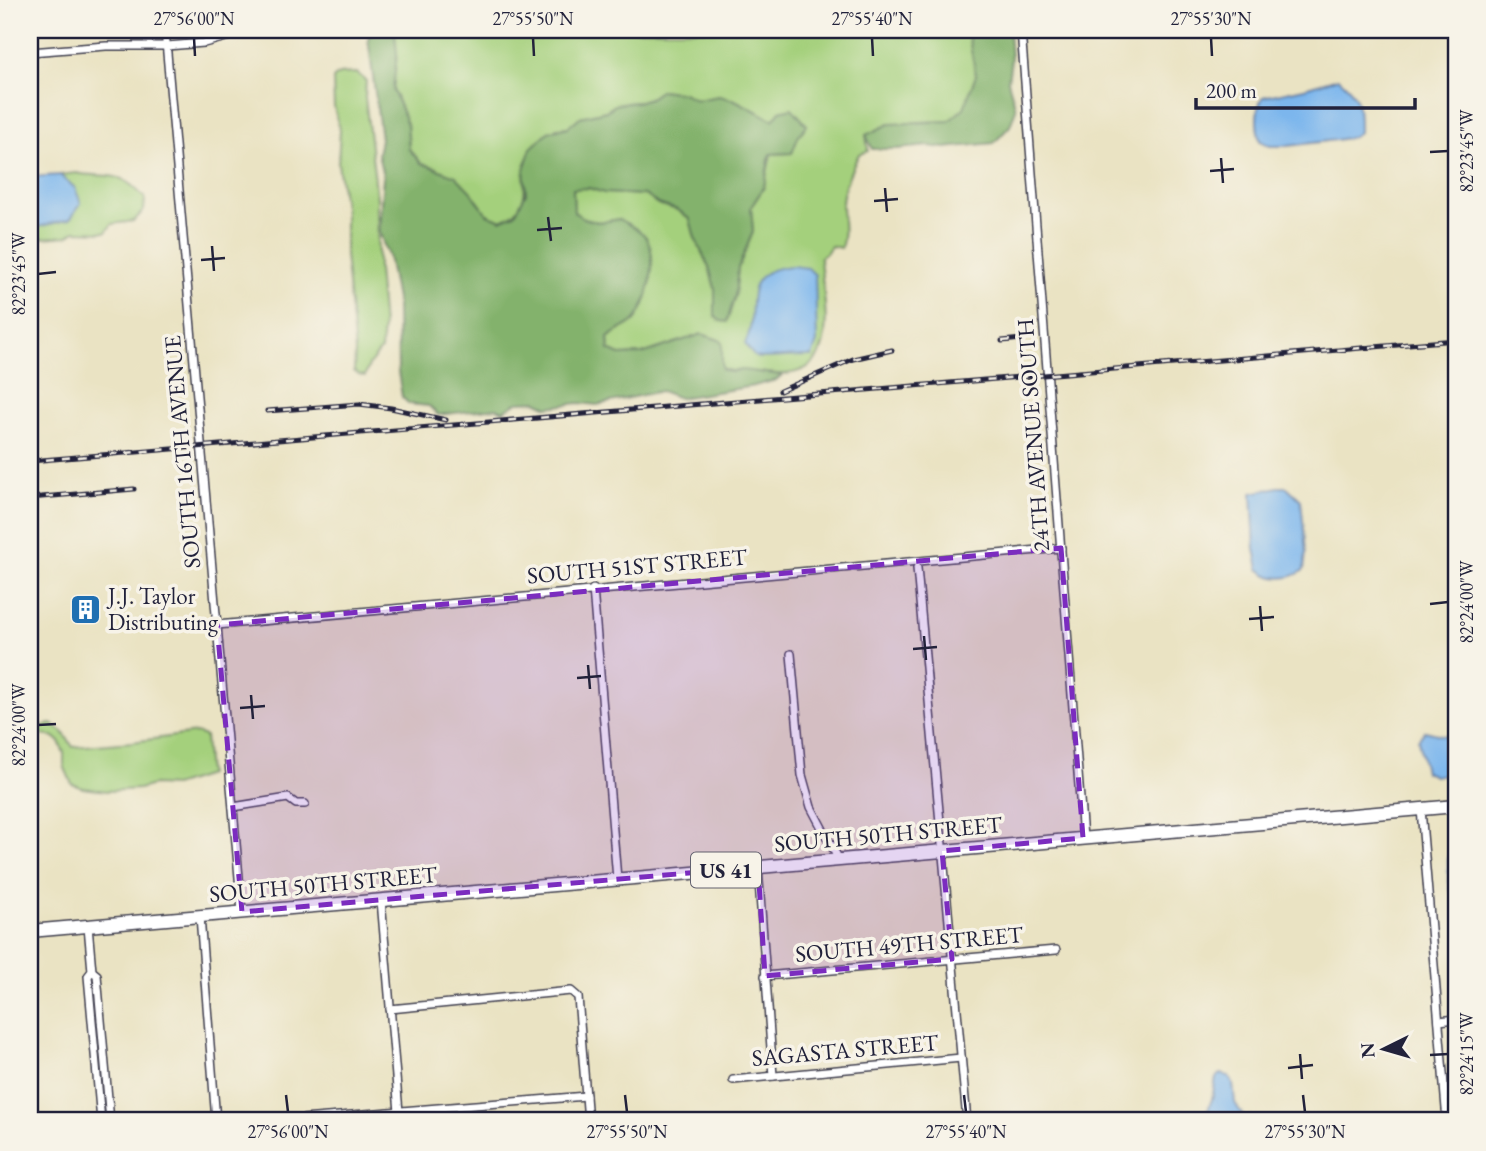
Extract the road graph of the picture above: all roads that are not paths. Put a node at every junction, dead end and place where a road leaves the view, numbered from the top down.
1 (165, 30) edge
2 (252, 30) edge
3 (1021, 30) edge
4 (167, 46) junction
5 (30, 52) edge
6 (1061, 548) junction
7 (917, 568) dead end
8 (593, 589) junction
9 (217, 625) junction
10 (791, 654) dead end
11 (305, 804) dead end
12 (1456, 806) edge
13 (233, 807) junction
14 (1421, 809) junction
15 (1083, 838) junction
16 (942, 851) junction
17 (839, 860) junction
18 (758, 867) junction
19 (617, 879) junction
20 (381, 900) junction
21 (242, 912) junction
22 (200, 916) junction
23 (88, 926) junction
24 (30, 931) edge
25 (1056, 950) dead end
26 (952, 959) junction
27 (92, 971) junction
28 (765, 976) junction
29 (390, 1009) junction
30 (1456, 1020) edge
31 (1439, 1021) junction
32 (961, 1058) junction
33 (773, 1076) junction
34 (733, 1080) dead end
35 (586, 1096) junction
36 (399, 1112) junction
37 (101, 1121) edge
38 (110, 1121) edge
39 (216, 1121) edge
40 (278, 1121) edge
41 (588, 1121) edge
42 (967, 1121) edge
43 (1447, 1121) edge

1 - 4 street, SOUTH 16TH AVENUE
2 - 4 street
3 - 6 street, 24TH AVENUE SOUTH
4 - 5 street
4 - 9 street, SOUTH 16TH AVENUE
6 - 8 street, SOUTH 51ST STREET
6 - 15 street, 24TH AVENUE SOUTH
7 - 16 street
8 - 9 street, SOUTH 51ST STREET
8 - 19 street
9 - 13 street, SOUTH 16TH AVENUE
10 - 17 street
11 - 13 street
12 - 14 main road, SOUTH 50TH STREET / US 41
13 - 21 street, SOUTH 16TH AVENUE
14 - 15 main road, SOUTH 50TH STREET / US 41
14 - 31 street
15 - 16 main road, SOUTH 50TH STREET / US 41
16 - 17 main road, SOUTH 50TH STREET / US 41
16 - 26 street
17 - 18 main road, SOUTH 50TH STREET / US 41
18 - 19 main road, SOUTH 50TH STREET / US 41
18 - 28 street
19 - 20 main road, SOUTH 50TH STREET / US 41
20 - 21 main road, SOUTH 50TH STREET / US 41
20 - 29 street
21 - 22 main road, SOUTH 50TH STREET / US 41
22 - 23 main road, SOUTH 50TH STREET / US 41
22 - 39 street
23 - 24 main road, SOUTH 50TH STREET / US 41
23 - 27 street
25 - 26 street, SOUTH 49TH STREET
26 - 28 street, SOUTH 49TH STREET
26 - 32 street
27 - 37 street
27 - 38 street
28 - 33 street
29 - 35 street
29 - 36 street
30 - 31 street
31 - 43 street
32 - 33 street, SAGASTA STREET
32 - 42 street
33 - 34 street, SAGASTA STREET
35 - 36 street
35 - 41 street
36 - 40 street

